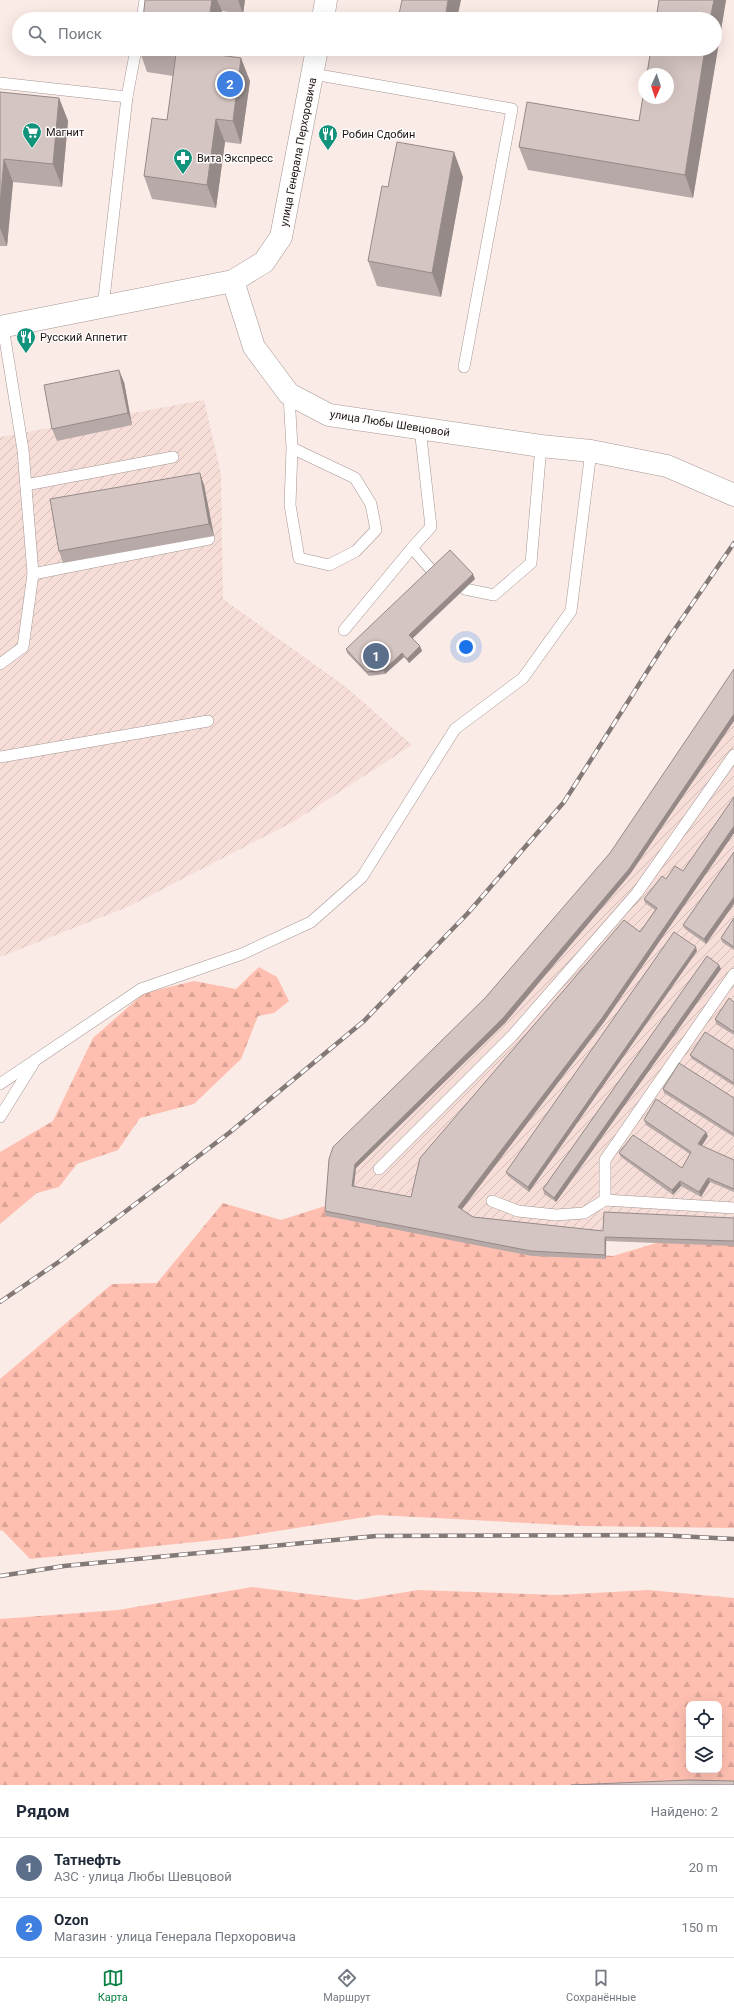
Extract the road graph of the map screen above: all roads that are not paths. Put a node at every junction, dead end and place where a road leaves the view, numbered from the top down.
1 (145, 0) edge
2 (326, 0) edge
3 (143, 12) edge
4 (324, 12) edge
5 (135, 56) edge
6 (316, 56) edge
7 (313, 74) junction
8 (0, 83) edge
9 (127, 97) junction
10 (233, 281) junction
11 (103, 307) junction
12 (1, 327) edge
13 (464, 367) dead end
14 (289, 394) junction
15 (420, 428) junction
16 (542, 446) junction
17 (292, 448) junction
18 (591, 451) junction
19 (173, 457) dead end
20 (26, 485) junction
21 (734, 495) edge
22 (209, 539) edge
23 (412, 548) junction
24 (433, 572) edge
25 (33, 574) junction
26 (464, 589) edge
27 (344, 630) dead end
28 (0, 664) edge
29 (208, 721) dead end
30 (734, 755) edge
31 (0, 757) edge
32 (734, 974) edge
33 (36, 1060) junction
34 (0, 1084) edge
35 (0, 1117) edge
36 (379, 1169) dead end
37 (605, 1200) junction
38 (492, 1201) dead end
39 (734, 1208) edge

1 - 3 lane
2 - 4 street
5 - 9 lane
6 - 7 street, улица Генерала Перхоровича
7 - 10 street, улица Генерала Перхоровича
7 - 13 lane
8 - 9 lane
9 - 11 lane
10 - 11 street
10 - 14 street, улица Любы Шевцовой
11 - 12 street
12 - 20 lane
14 - 15 street, улица Любы Шевцовой
14 - 17 lane
15 - 16 street, улица Любы Шевцовой
15 - 23 lane
16 - 18 street, улица Любы Шевцовой
16 - 26 lane
17 - 17 lane
18 - 21 street, улица Любы Шевцовой
18 - 33 lane
19 - 20 lane
20 - 25 lane
22 - 25 lane
23 - 24 lane
23 - 27 lane
25 - 28 lane
29 - 31 lane
30 - 36 lane
32 - 37 lane
33 - 34 lane
33 - 35 lane
37 - 38 lane
37 - 39 lane

